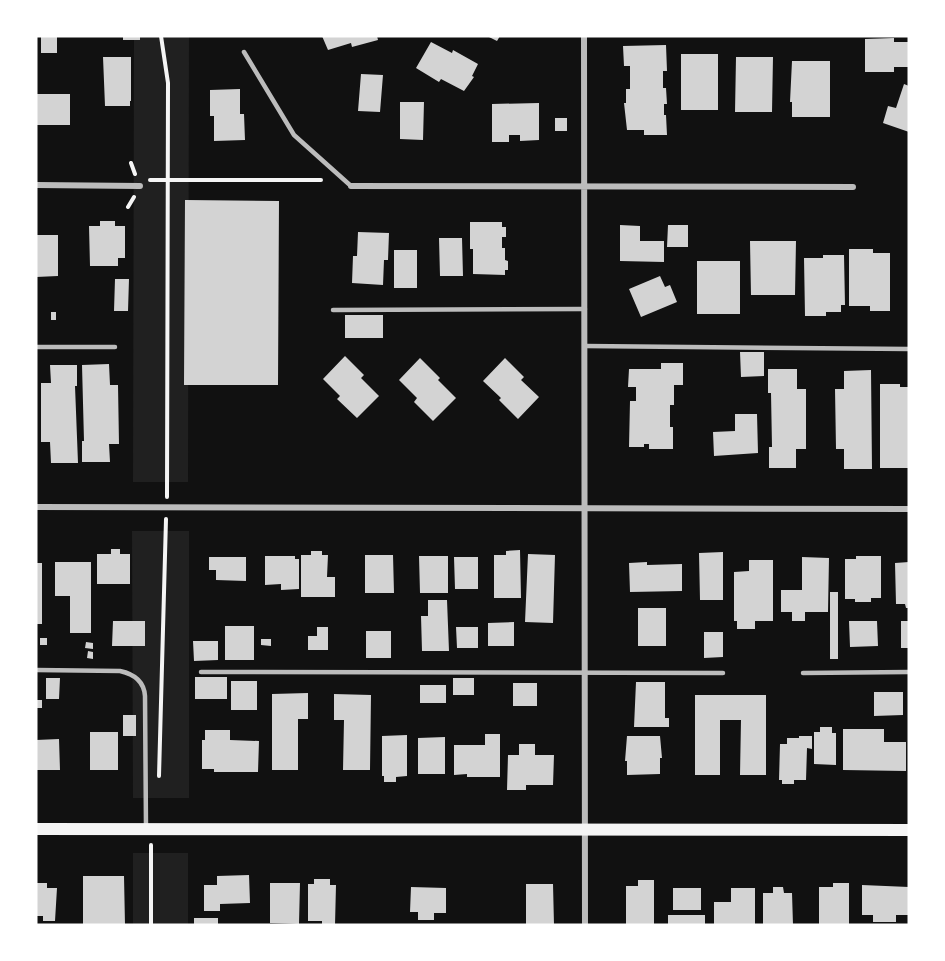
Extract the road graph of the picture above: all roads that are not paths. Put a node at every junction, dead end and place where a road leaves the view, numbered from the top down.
1 (584, 36) edge
2 (244, 52) dead end
3 (36, 186) edge
4 (140, 186) road end
5 (351, 186) joint
6 (584, 186) junction
7 (853, 187) dead end
8 (585, 309) junction
9 (333, 310) dead end
10 (585, 346) junction
11 (36, 347) edge
12 (115, 347) dead end
13 (909, 349) edge
14 (36, 507) edge
15 (585, 508) junction
16 (909, 509) edge
17 (36, 670) edge
18 (201, 672) dead end
19 (909, 672) edge
20 (585, 673) junction
21 (723, 673) dead end
22 (803, 673) dead end
23 (36, 829) edge
24 (146, 829) junction
25 (585, 830) junction
26 (909, 830) edge
27 (585, 925) edge

1 - 6 street
2 - 5 lane
3 - 4 street
5 - 6 street
6 - 7 street
6 - 8 street
8 - 9 lane
8 - 10 street
10 - 13 lane
10 - 15 street
11 - 12 lane
14 - 15 street
15 - 16 street
15 - 20 street
17 - 24 lane
18 - 20 lane
19 - 22 lane
20 - 21 lane
20 - 25 street
23 - 24 main road
24 - 25 main road
25 - 26 main road
25 - 27 street

